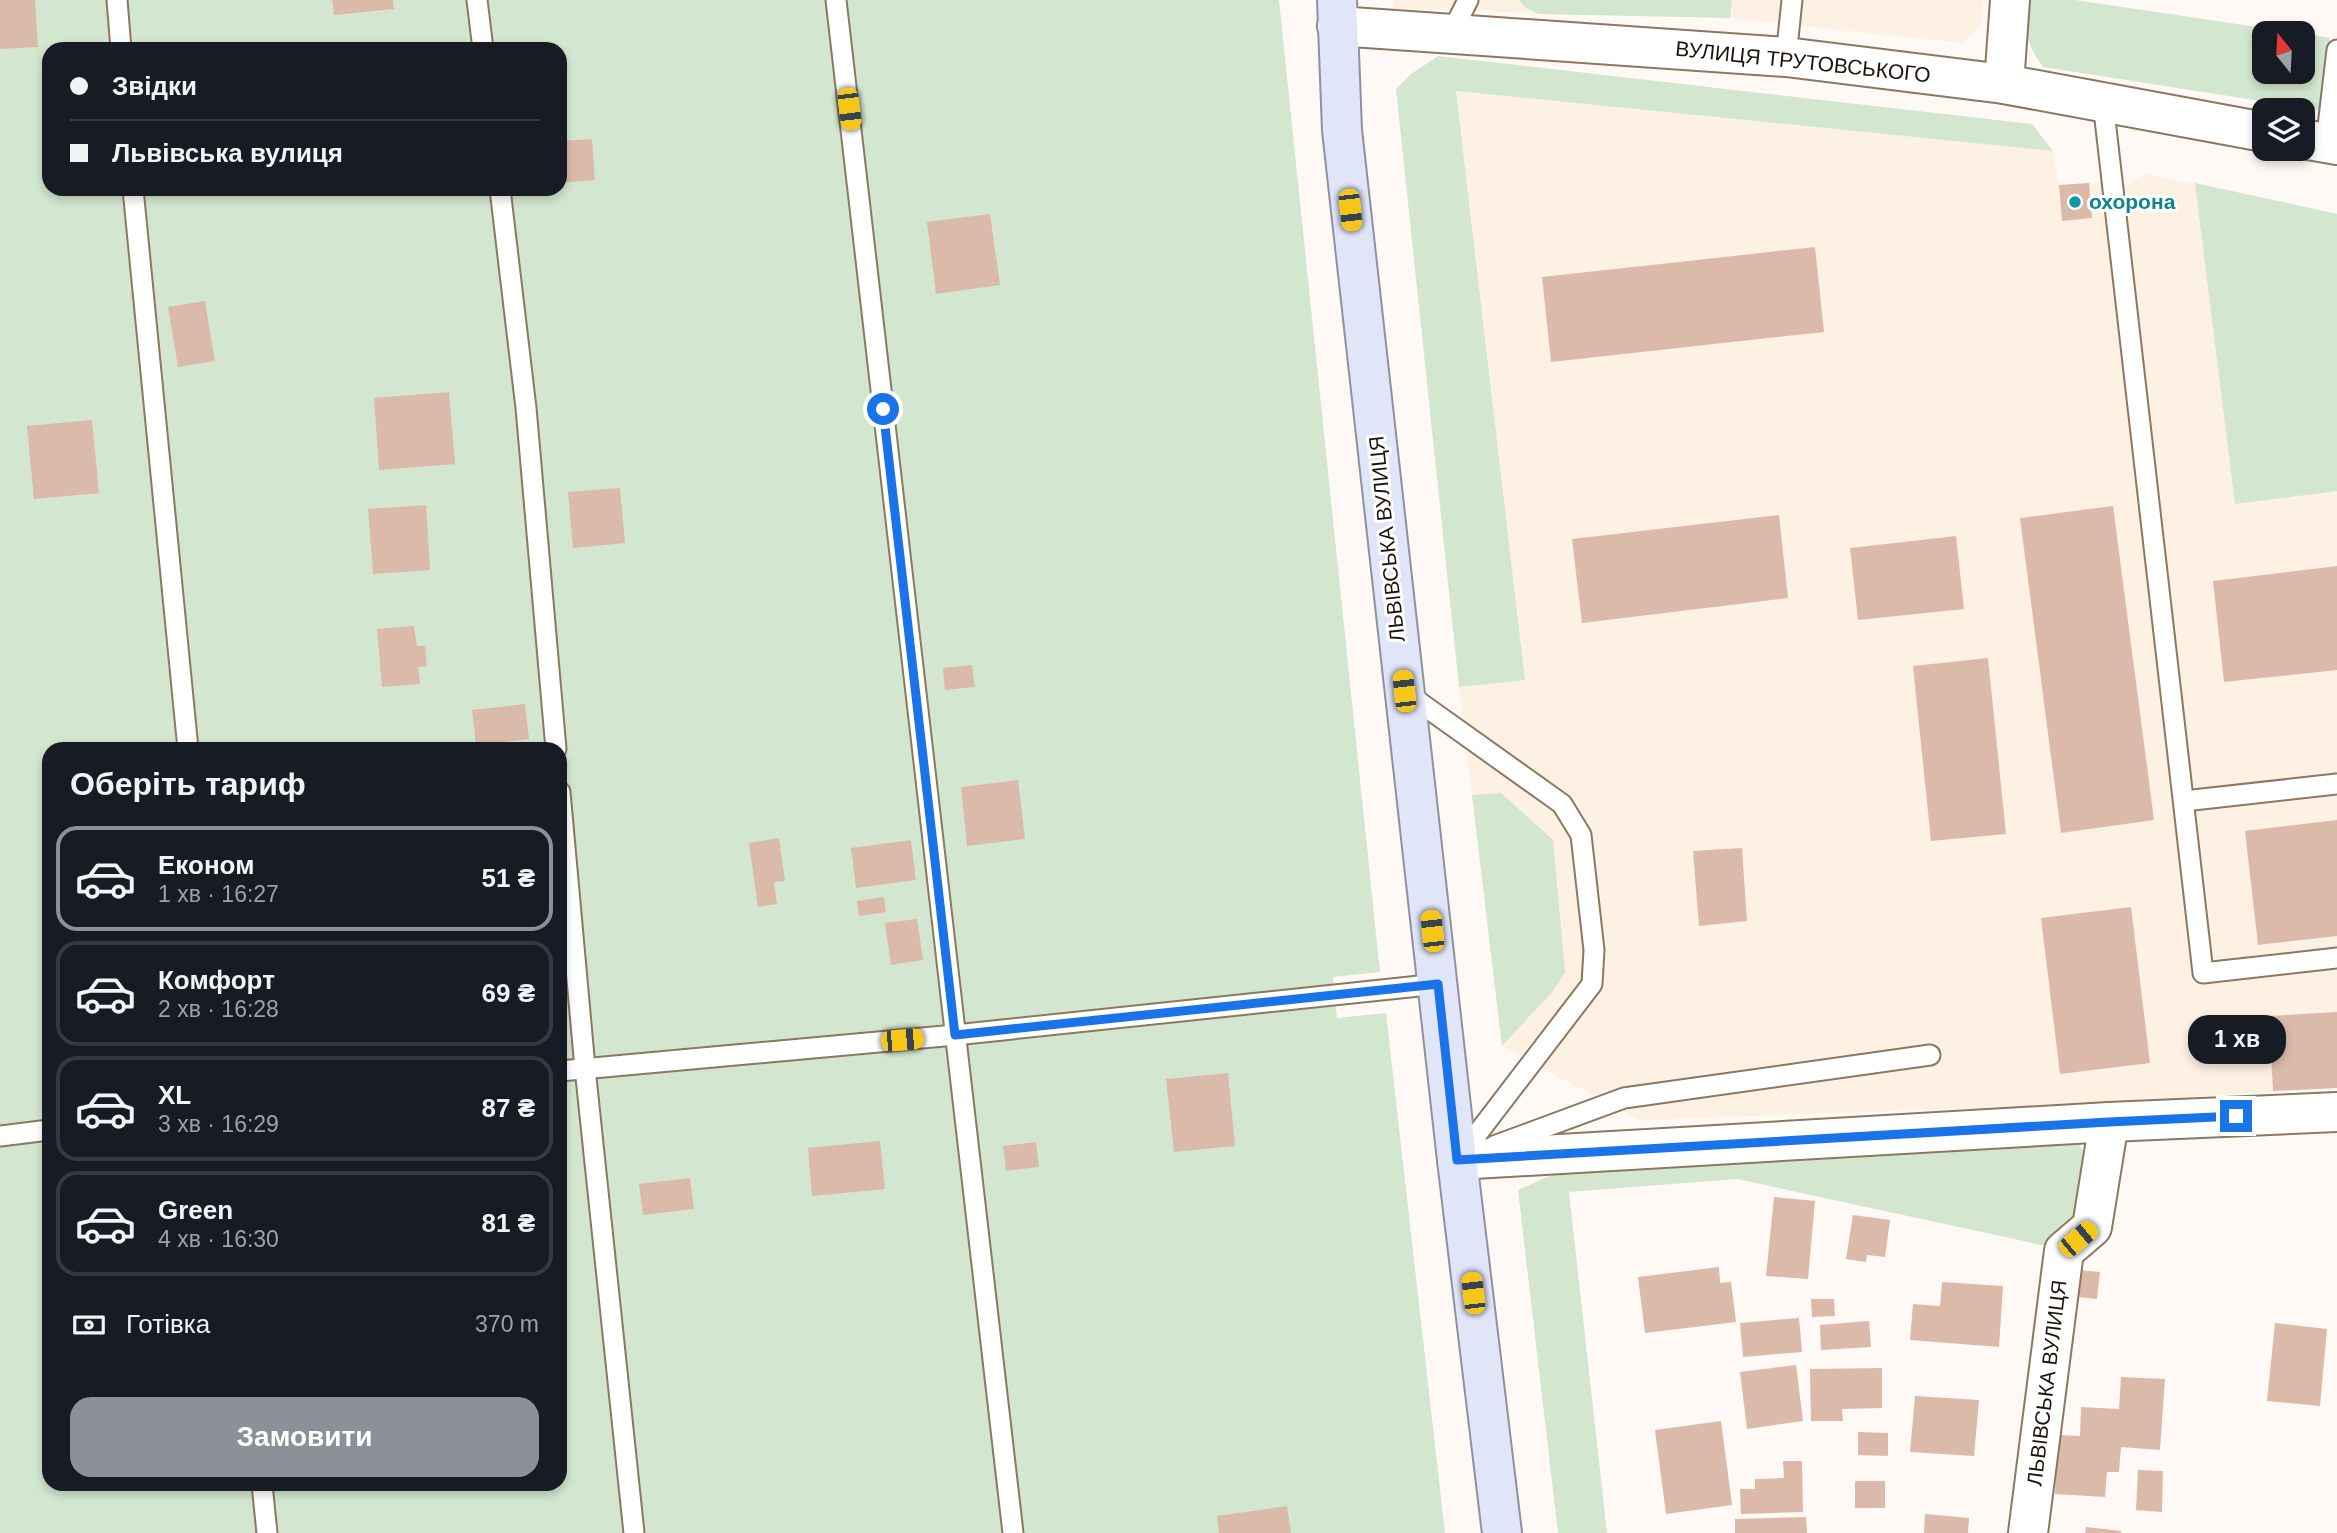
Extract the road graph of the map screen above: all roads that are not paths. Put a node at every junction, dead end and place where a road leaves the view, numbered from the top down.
1 (117, 0) edge
2 (477, 0) edge
3 (836, 0) edge
4 (1792, 0) edge
5 (2010, 0) edge
6 (1337, 13) edge
7 (1460, 16) edge
8 (120, 42) edge
9 (482, 42) edge
10 (2337, 50) edge
11 (1786, 57) junction
12 (2004, 84) junction
13 (2103, 102) junction
14 (2252, 130) edge
15 (2322, 142) edge
16 (134, 196) edge
17 (501, 196) edge
18 (1404, 691) junction
19 (187, 742) edge
20 (555, 742) edge
21 (2337, 784) edge
22 (2183, 802) junction
23 (567, 872) edge
24 (2337, 958) edge
25 (1438, 984) junction
26 (955, 1035) junction
27 (1930, 1055) dead end
28 (584, 1068) junction
29 (567, 1070) edge
30 (2337, 1112) edge
31 (2109, 1122) junction
32 (42, 1131) edge
33 (0, 1136) edge
34 (1457, 1160) junction
35 (263, 1491) edge
36 (267, 1533) edge
37 (634, 1533) edge
38 (1013, 1533) edge
39 (1502, 1533) edge
40 (2028, 1533) edge

1 - 8 lane
2 - 9 lane
3 - 26 lane
4 - 11 lane
5 - 12 street
6 - 7 street, ВУЛИЦЯ ТРУТОВСЬКОГО
6 - 18 main road, ЛЬВІВСЬКА ВУЛИЦЯ
7 - 11 street, ВУЛИЦЯ ТРУТОВСЬКОГО
10 - 15 lane
11 - 12 street, ВУЛИЦЯ ТРУТОВСЬКОГО
12 - 13 street, ВУЛИЦЯ ТРУТОВСЬКОГО
13 - 14 street, ВУЛИЦЯ ТРУТОВСЬКОГО
13 - 22 lane
16 - 19 lane
17 - 20 lane
18 - 25 main road, ЛЬВІВСЬКА ВУЛИЦЯ
18 - 34 lane
21 - 22 lane
22 - 24 lane
23 - 28 lane
25 - 26 lane
25 - 34 main road, ЛЬВІВСЬКА ВУЛИЦЯ
26 - 28 lane
26 - 38 lane
27 - 34 lane
28 - 29 lane
28 - 37 lane
30 - 31 street
31 - 34 street
31 - 40 street, ЛЬВІВСЬКА ВУЛИЦЯ
32 - 33 lane
34 - 39 main road, ЛЬВІВСЬКА ВУЛИЦЯ
35 - 36 lane

